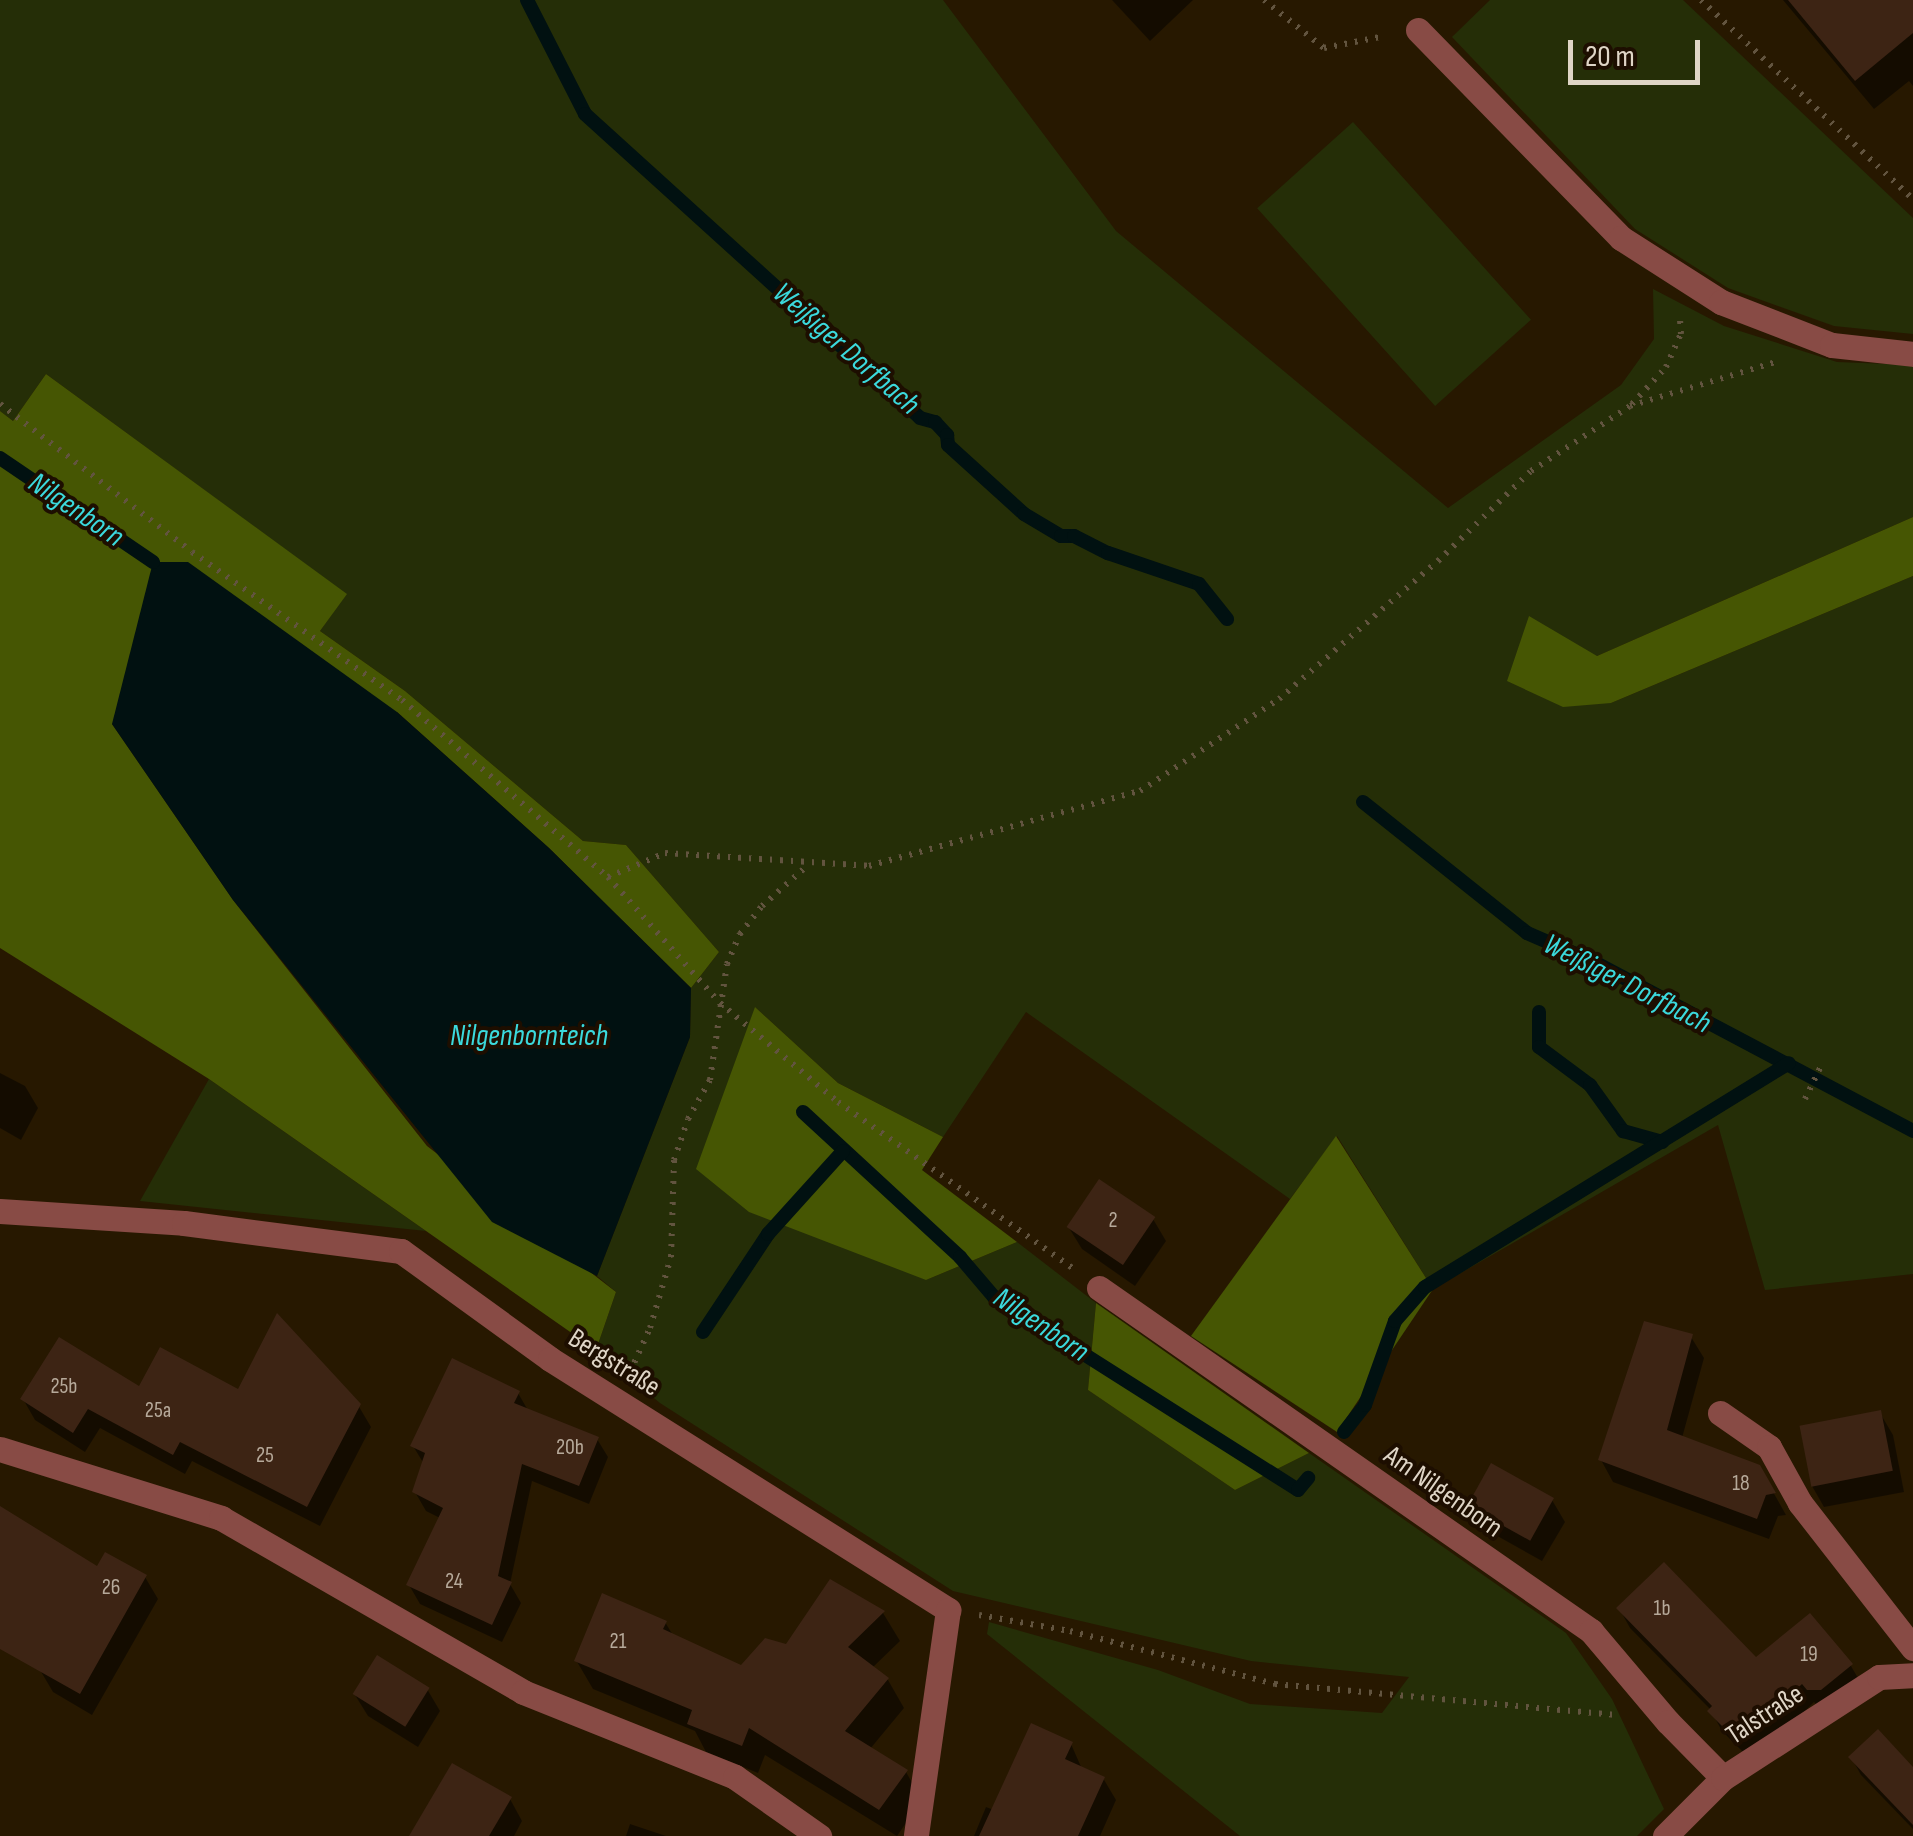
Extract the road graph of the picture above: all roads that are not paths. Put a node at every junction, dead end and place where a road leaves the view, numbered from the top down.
1 (1418, 30) road end
2 (1913, 354) edge
3 (0, 1211) edge
4 (1099, 1288) road end
5 (1720, 1413) dead end
6 (0, 1449) edge
7 (1913, 1648) edge
8 (1913, 1675) edge
9 (1724, 1778) junction
10 (819, 1836) edge
11 (916, 1836) edge
12 (1665, 1836) edge

1 - 2 street
3 - 11 street, Bergstraße
4 - 9 street, Am Nilgenborn
5 - 7 street
6 - 10 street
8 - 9 street, Talstraße
9 - 12 street, Talstraße

